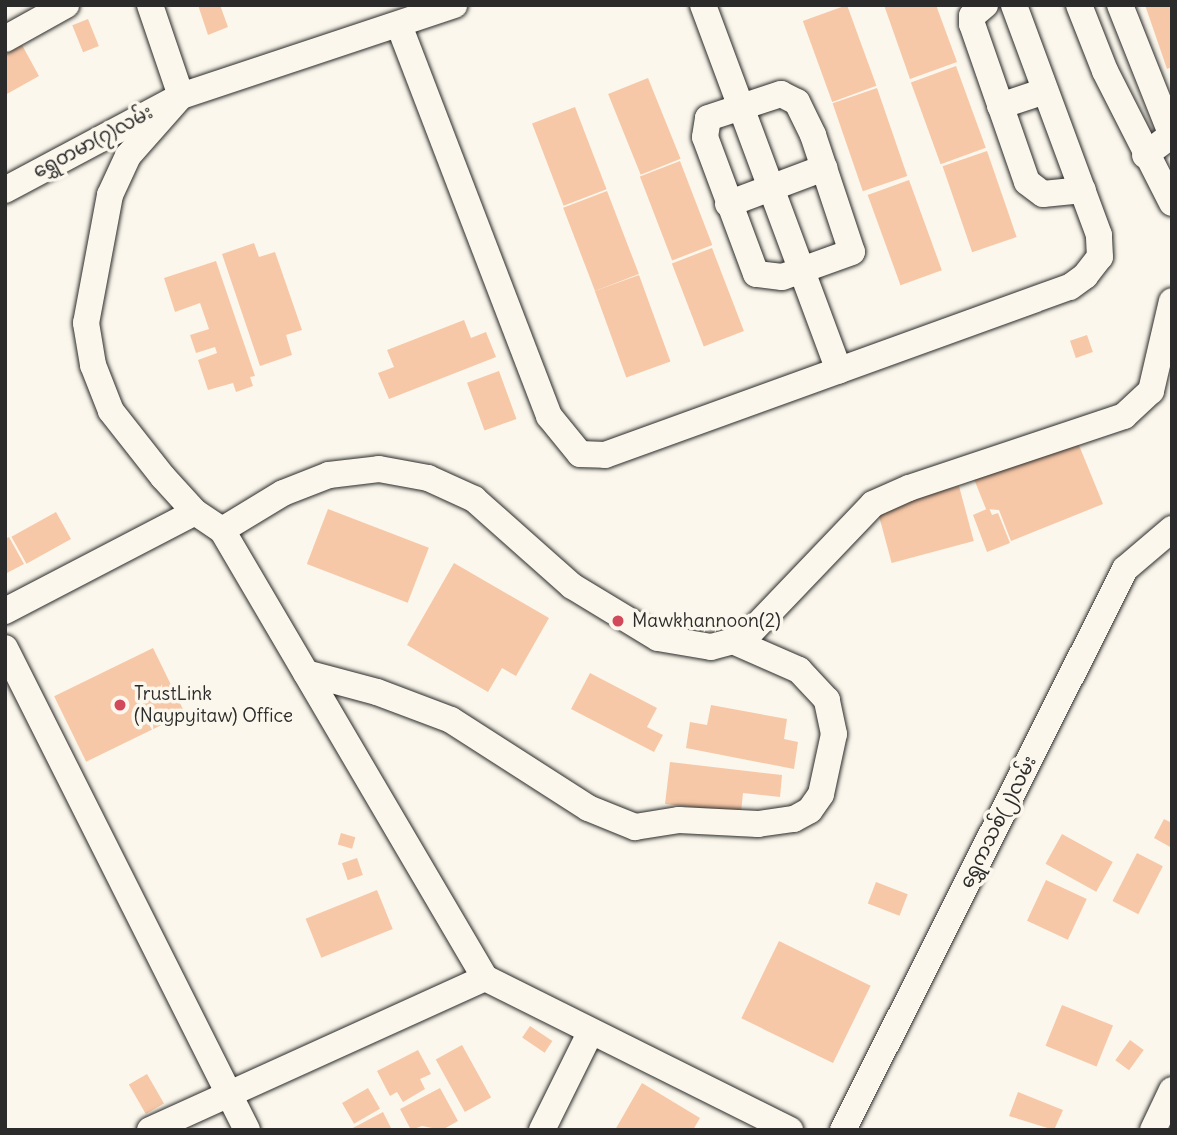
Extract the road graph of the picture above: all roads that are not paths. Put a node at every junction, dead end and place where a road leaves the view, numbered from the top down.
1 (66, 5) edge
2 (150, 5) edge
3 (454, 5) edge
4 (703, 5) edge
5 (985, 5) edge
6 (1014, 5) edge
7 (1079, 5) edge
8 (1120, 5) edge
9 (399, 25) junction
10 (8, 29) edge
11 (1140, 55) junction
12 (1105, 71) junction
13 (1045, 91) junction
14 (181, 96) junction
15 (740, 106) junction
16 (1000, 106) junction
17 (1145, 155) junction
18 (824, 168) junction
19 (770, 186) junction
20 (5, 190) edge
21 (1083, 190) junction
22 (1172, 203) edge
23 (727, 204) junction
24 (801, 269) junction
25 (1172, 301) edge
26 (839, 371) junction
27 (195, 512) junction
28 (1172, 529) edge
29 (222, 530) junction
30 (5, 611) edge
31 (733, 641) junction
32 (5, 648) edge
33 (306, 673) junction
34 (485, 978) junction
35 (591, 1031) junction
36 (228, 1094) junction
37 (1171, 1096) edge
38 (150, 1130) edge
39 (247, 1130) edge
40 (542, 1130) edge
41 (790, 1130) edge
42 (843, 1130) edge
43 (1153, 1130) edge

1 - 10 street
2 - 14 street
3 - 9 street, ရွှေတမာ(၇)လမ်း
4 - 15 street
5 - 16 street
6 - 13 street
7 - 12 street
8 - 11 street
9 - 14 street, ရွှေတမာ(၇)လမ်း
9 - 26 street
11 - 12 street
11 - 17 street
12 - 17 street
13 - 16 street
13 - 21 street
14 - 20 street, ရွှေတမာ(၇)လမ်း
14 - 27 street
15 - 18 street
15 - 19 street
15 - 23 street
16 - 21 street
17 - 22 street
18 - 19 street
18 - 24 street
19 - 23 street
19 - 24 street
21 - 26 street
23 - 24 street
24 - 26 street
25 - 31 street
27 - 29 street
27 - 30 street
28 - 42 street, ရွှေကသစ်(၂)လမ်း
29 - 31 street
29 - 33 street
31 - 33 street
32 - 36 street
33 - 34 street
34 - 35 street
34 - 36 street
35 - 40 street
35 - 41 street
36 - 38 street
36 - 39 street
37 - 43 street

